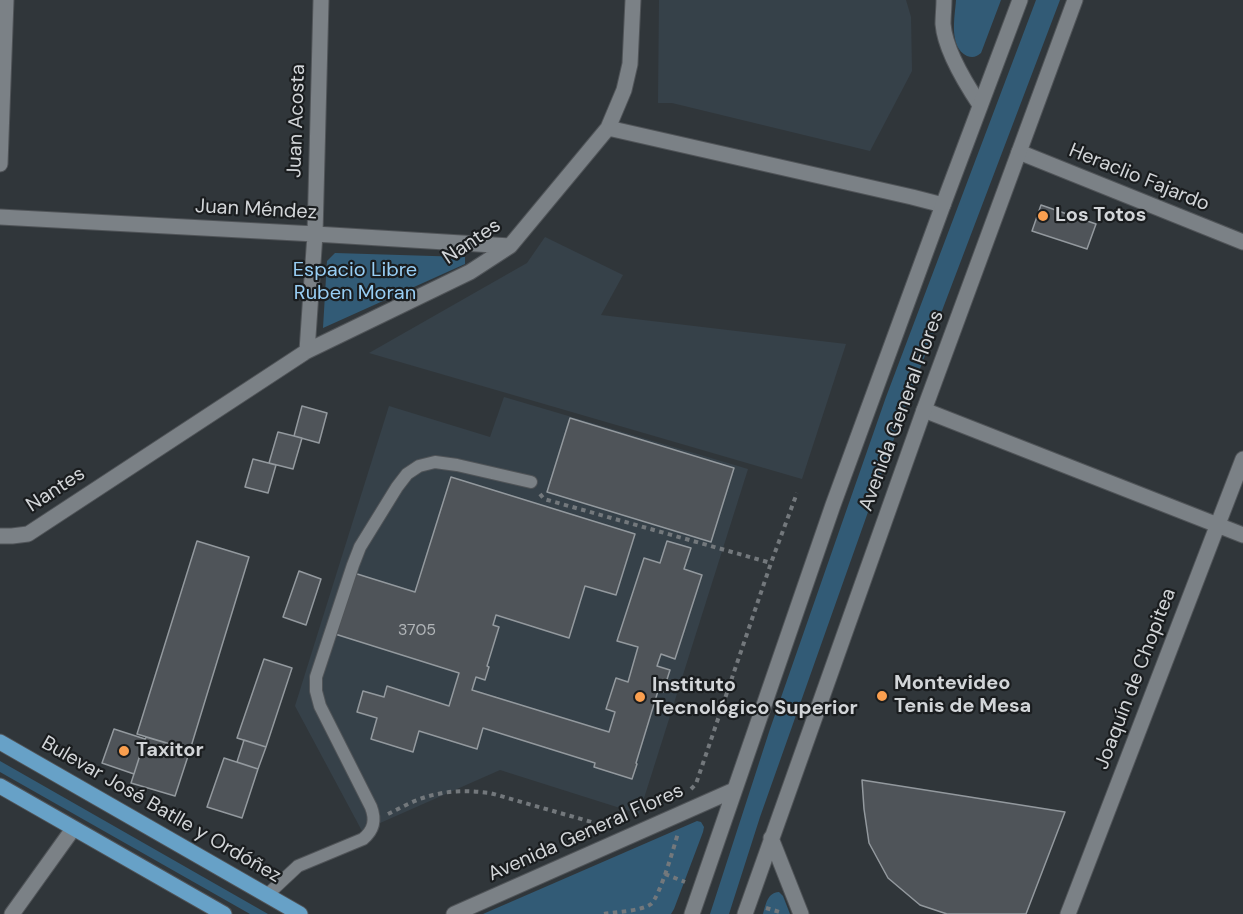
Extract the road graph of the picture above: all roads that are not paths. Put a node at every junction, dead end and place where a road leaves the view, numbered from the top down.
1 (6, 0) edge
2 (321, 0) edge
3 (633, 0) edge
4 (944, 0) edge
5 (1020, 0) edge
6 (1075, 0) edge
7 (980, 105) junction
8 (608, 128) junction
9 (1019, 152) junction
10 (0, 164) edge
11 (942, 206) junction
12 (0, 217) edge
13 (315, 234) junction
14 (1243, 242) edge
15 (510, 246) junction
16 (307, 351) junction
17 (924, 411) junction
18 (1243, 459) edge
19 (531, 482) road end
20 (1217, 525) junction
21 (1243, 535) edge
22 (0, 536) edge
23 (0, 742) edge
24 (0, 786) edge
25 (734, 790) junction
26 (73, 829) junction
27 (771, 838) junction
28 (267, 895) junction
29 (12, 914) edge
30 (224, 914) edge
31 (300, 914) edge
32 (454, 914) edge
33 (692, 914) edge
34 (745, 914) edge
35 (801, 914) edge
36 (1068, 914) edge

1 - 10 street
2 - 13 street, Juan Acosta
3 - 8 street, Nantes
4 - 7 street
5 - 7 street, Avenida General Flores
6 - 9 street, Avenida General Flores
7 - 11 street, Avenida General Flores
8 - 11 street
8 - 15 street, Nantes
9 - 14 street, Heraclio Fajardo
9 - 17 street, Avenida General Flores
11 - 25 street, Avenida General Flores
12 - 13 street, Juan Méndez
13 - 15 street, Juan Méndez
13 - 16 street, Juan Acosta
15 - 16 street, Nantes
16 - 22 street, Nantes
17 - 20 street
17 - 27 street, Avenida General Flores
18 - 20 street, Joaquín de Chopitea
19 - 28 lane
20 - 21 street
20 - 36 street, Joaquín de Chopitea
23 - 28 main road, Bulevar José Batlle y Ordóñez
24 - 26 main road
25 - 32 street, Avenida General Flores
25 - 33 street, Avenida General Flores
26 - 29 street
26 - 30 main road
27 - 34 street, Avenida General Flores
27 - 35 street
28 - 31 main road, Bulevar José Batlle y Ordóñez

